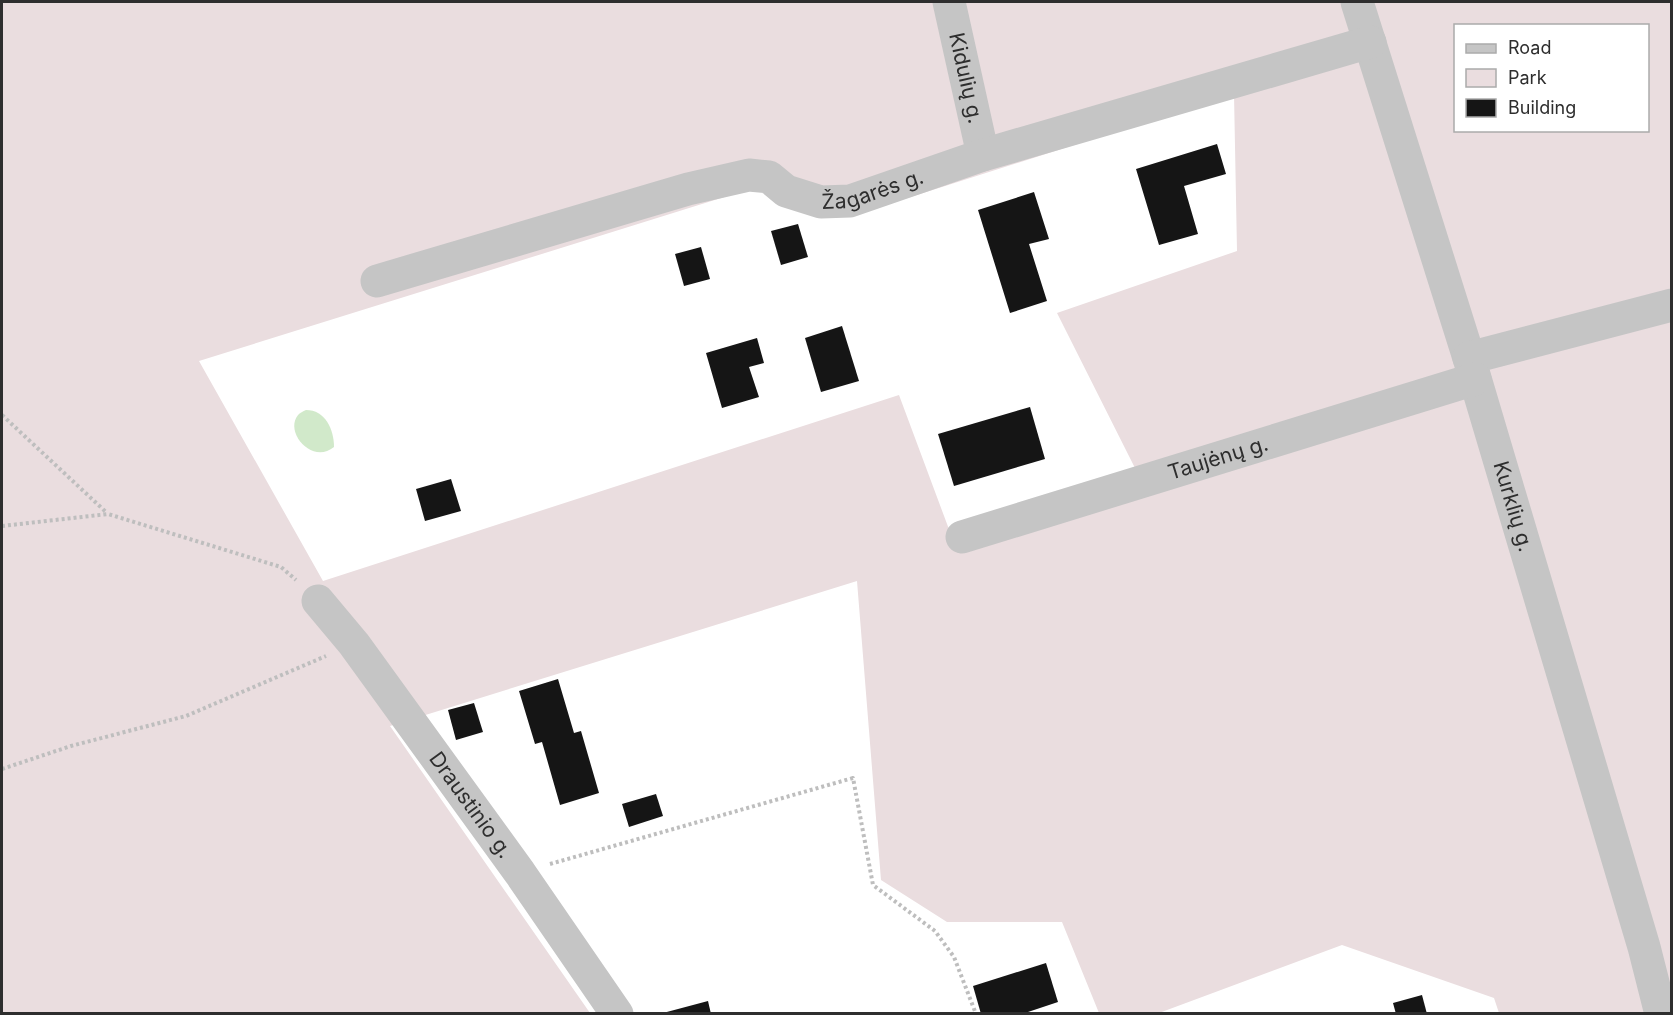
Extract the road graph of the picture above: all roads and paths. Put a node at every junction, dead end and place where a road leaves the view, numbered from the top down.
1 (949, 2) edge
2 (1357, 2) edge
3 (1370, 42) junction
4 (983, 155) junction
5 (377, 281) dead end
6 (1671, 305) edge
7 (1472, 369) junction
8 (2, 415) edge
9 (108, 514) junction
10 (2, 526) edge
11 (962, 537) dead end
12 (318, 601) joint
13 (354, 644) junction
14 (2, 769) edge
15 (520, 873) junction
16 (617, 1014) edge
17 (976, 1014) edge
18 (1661, 1014) edge

1 - 4 street, Kidulių g.
2 - 3 street, Kurklių g.
3 - 4 street, Žagarės g.
3 - 7 street, Kurklių g.
4 - 5 street, Žagarės g.
6 - 7 street, Taujėnų g.
7 - 11 street, Taujėnų g.
7 - 18 street, Kurklių g.
8 - 9 path
9 - 10 path
9 - 12 path
12 - 13 street, Draustinio g.
13 - 14 path
13 - 15 street, Draustinio g.
15 - 16 street, Draustinio g.
15 - 17 path

